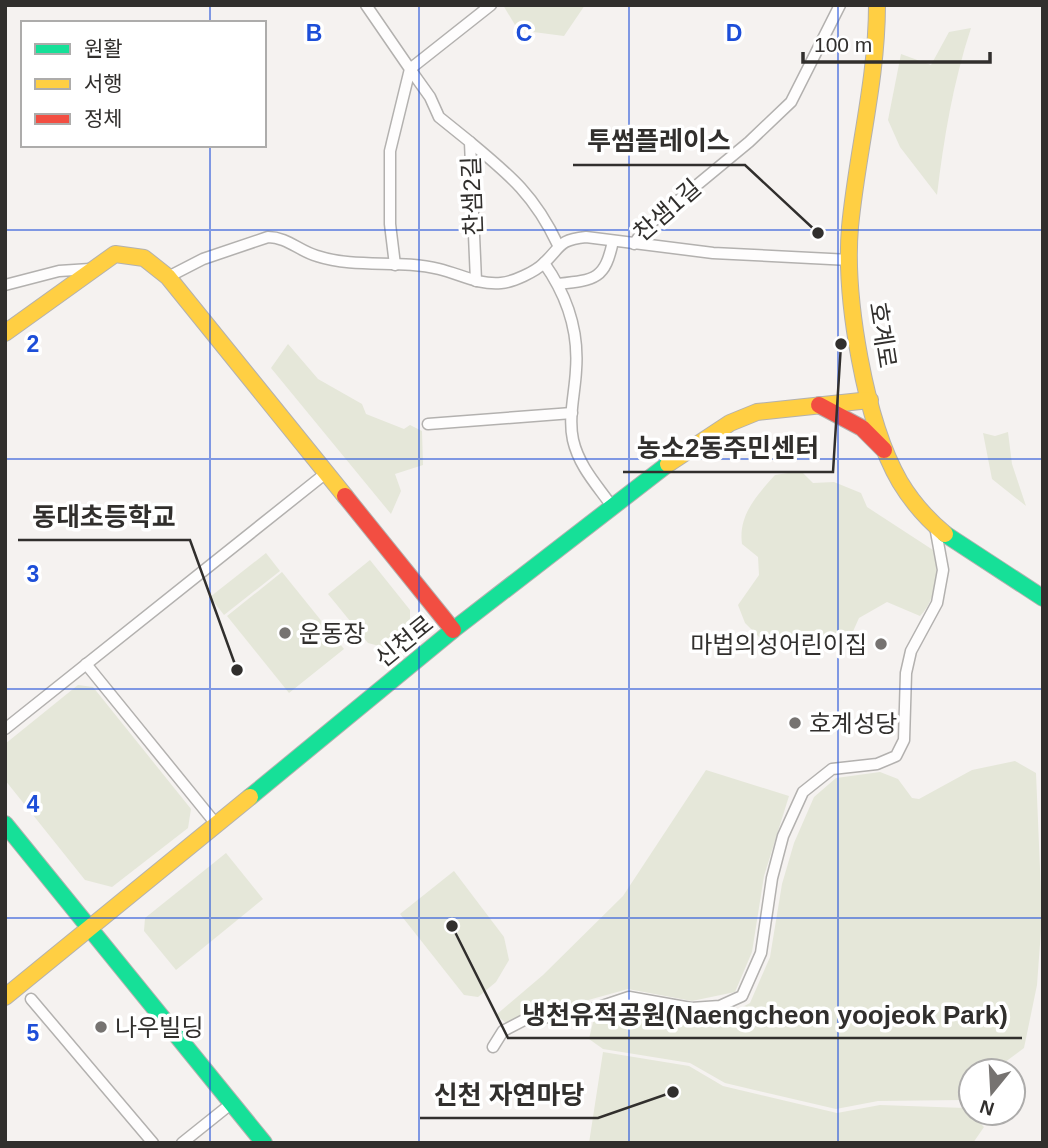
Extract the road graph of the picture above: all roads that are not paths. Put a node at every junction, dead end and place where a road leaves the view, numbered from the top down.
1 (366, 5) edge
2 (491, 5) edge
3 (840, 5) edge
4 (877, 5) edge
5 (410, 69) junction
6 (470, 142) junction
7 (613, 241) junction
8 (634, 244) junction
9 (558, 245) junction
10 (850, 260) junction
11 (544, 263) junction
12 (395, 265) junction
13 (90, 269) junction
14 (168, 277) junction
15 (476, 281) junction
16 (558, 284) junction
17 (5, 285) edge
18 (5, 333) edge
19 (870, 400) junction
20 (817, 404) junction
21 (572, 413) junction
22 (428, 424) dead end
23 (885, 452) junction
24 (326, 473) junction
25 (611, 505) junction
26 (935, 526) junction
27 (1043, 598) edge
28 (453, 630) junction
29 (86, 664) junction
30 (5, 729) edge
31 (5, 824) edge
32 (216, 824) junction
33 (90, 928) junction
34 (5, 997) edge
35 (31, 999) dead end
36 (493, 1047) dead end
37 (232, 1103) junction
38 (153, 1143) edge
39 (182, 1143) edge
40 (264, 1143) edge

1 - 5 street, 찬샘2길
2 - 5 street
3 - 8 street, 찬샘1길
4 - 10 street, 호계로
5 - 6 street, 찬샘2길
5 - 12 street
6 - 9 street
6 - 15 street, 찬샘2길
7 - 8 street, 찬샘1길
7 - 9 street, 찬샘1길
7 - 16 street
8 - 10 street
9 - 11 street
10 - 19 street, 호계로
11 - 15 street
11 - 16 street
12 - 14 street
12 - 15 street
13 - 14 street
13 - 17 street
13 - 18 street
14 - 24 street
16 - 21 street
19 - 20 street, 신천로
19 - 23 street, 호계로
20 - 23 street
20 - 25 street, 신천로
21 - 22 street
21 - 25 street
23 - 26 street, 호계로
24 - 28 street
24 - 29 street
25 - 28 street, 신천로
26 - 27 street, 호계로
26 - 36 street
28 - 32 street, 신천로
29 - 30 street
29 - 32 street
31 - 33 street
32 - 33 street, 신천로
33 - 34 street, 신천로
33 - 37 street
35 - 38 street
37 - 39 street
37 - 40 street

